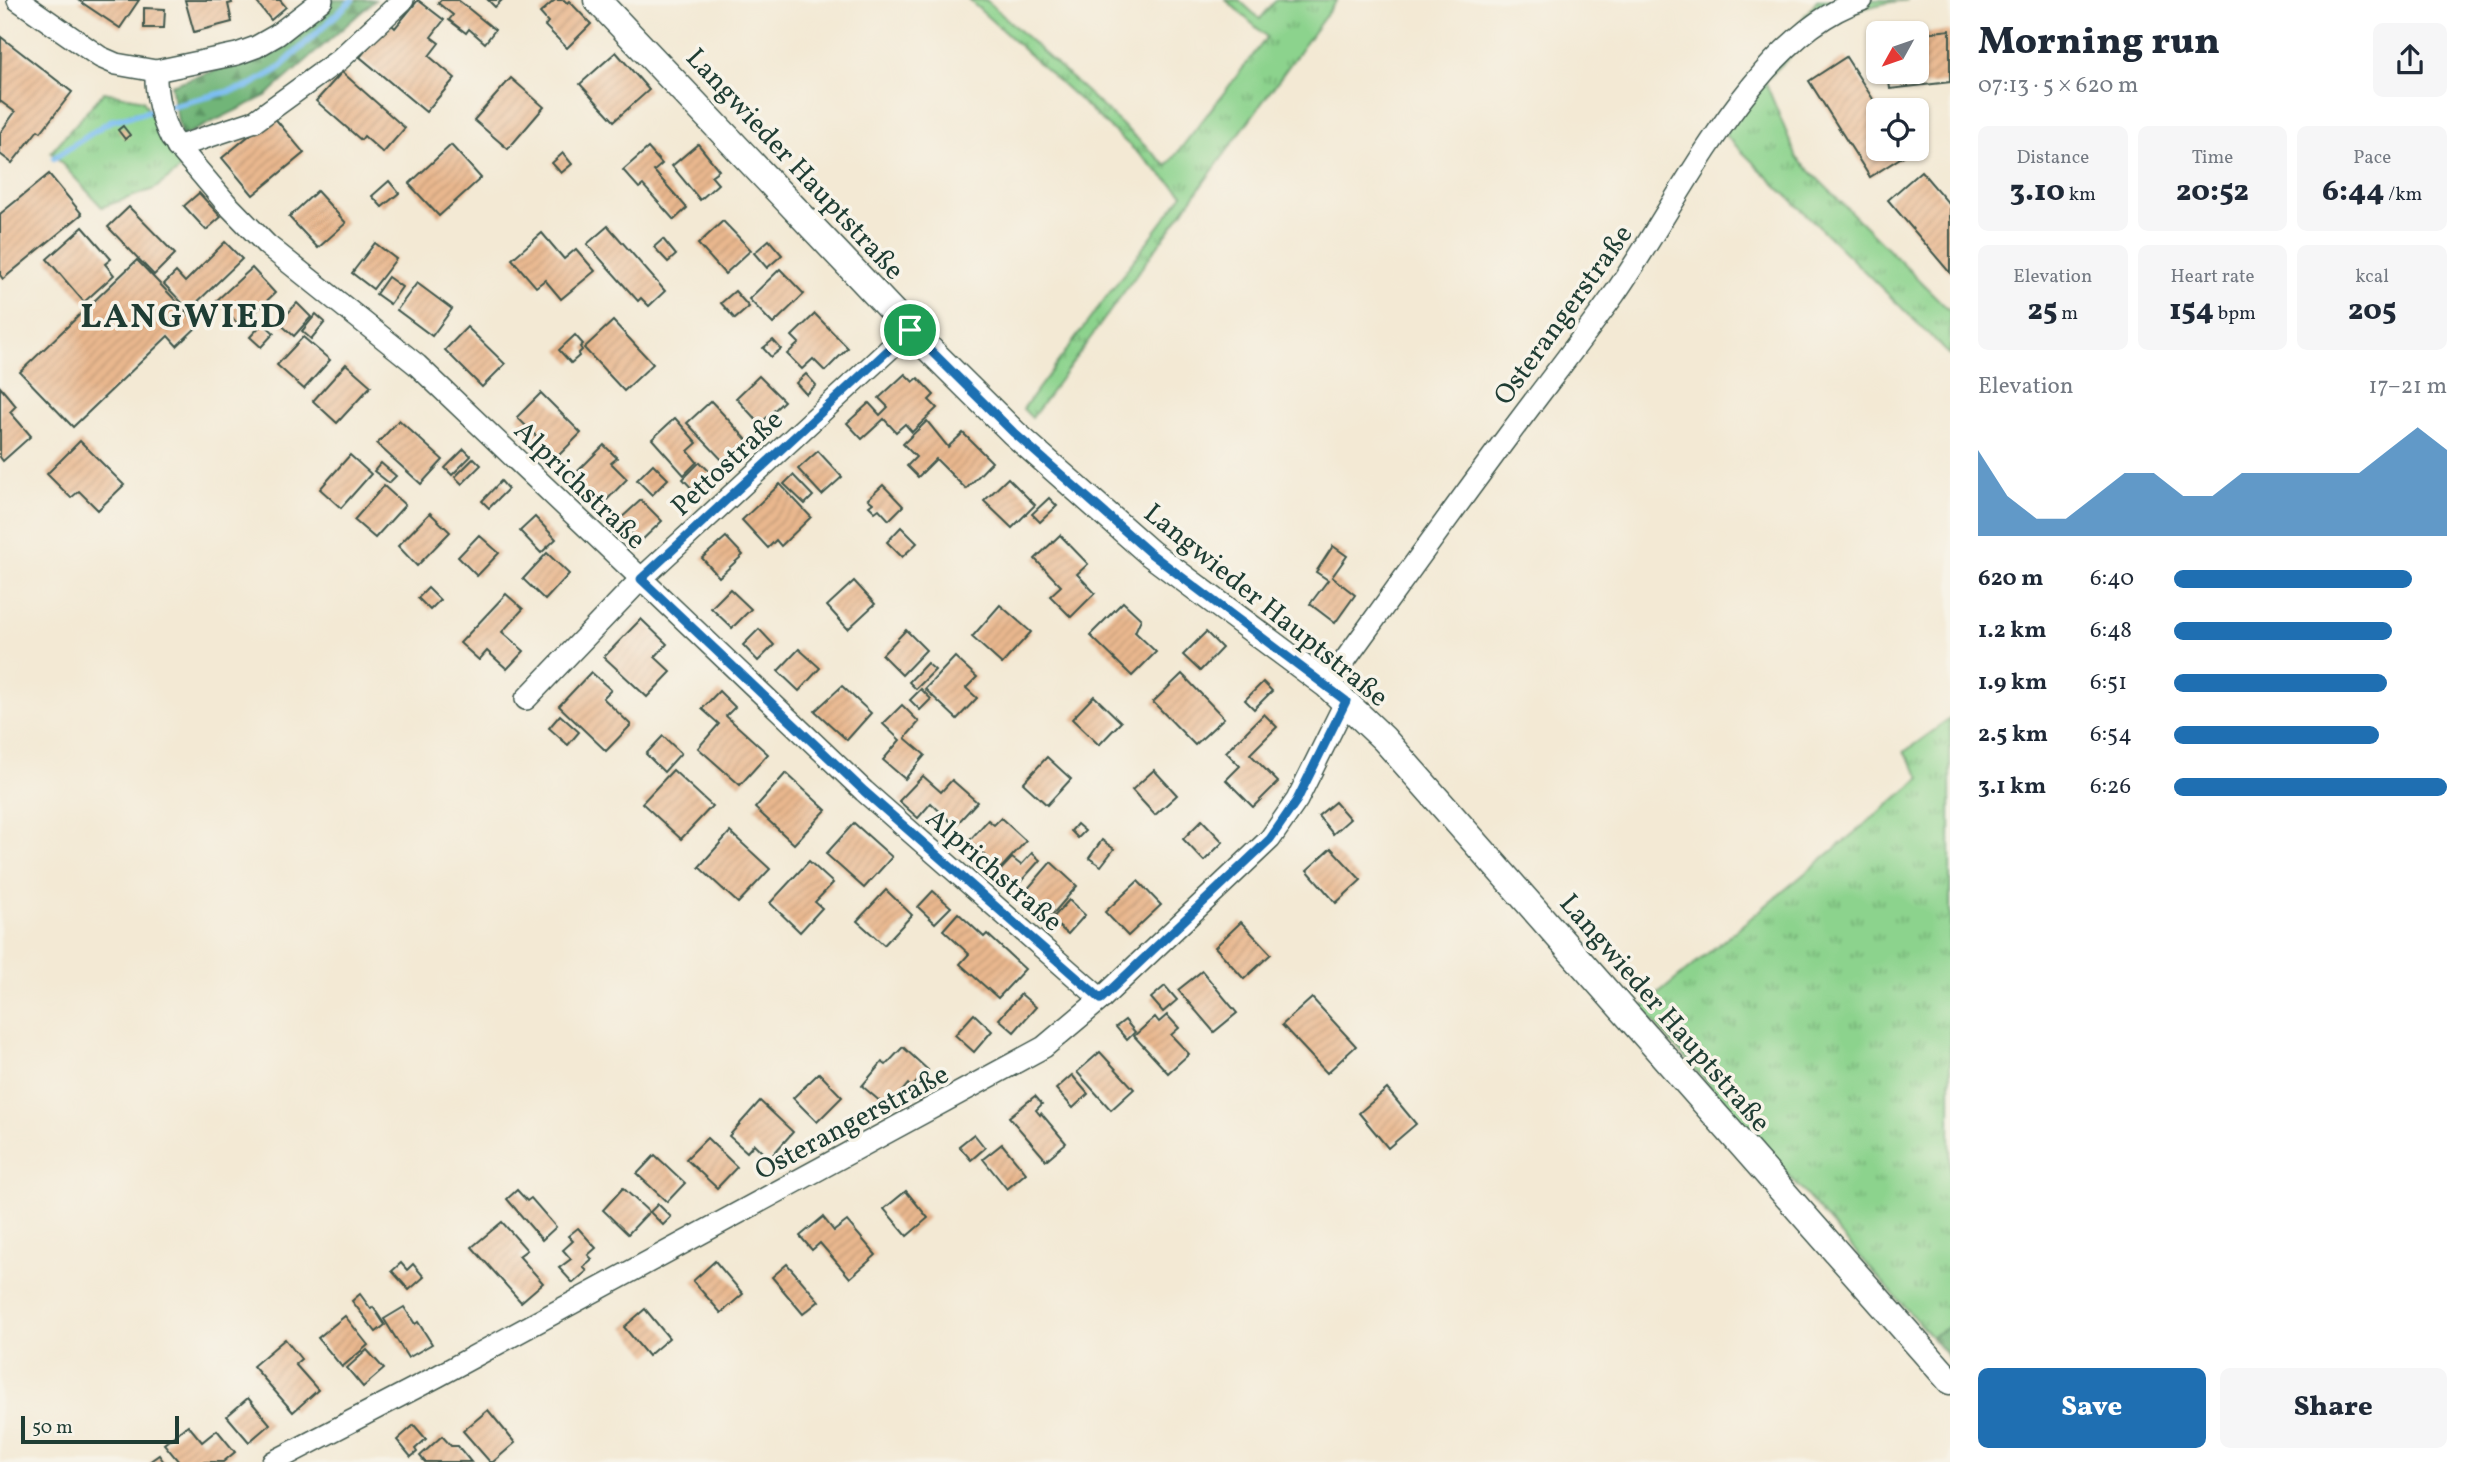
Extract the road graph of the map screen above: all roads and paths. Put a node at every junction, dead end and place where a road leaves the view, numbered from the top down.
1 (18, 0) edge
2 (322, 0) edge
3 (403, 0) edge
4 (597, 0) edge
5 (1862, 0) edge
6 (155, 78) junction
7 (177, 147) junction
8 (910, 330) junction
9 (641, 579) junction
10 (1337, 693) junction
11 (526, 699) dead end
12 (1101, 999) junction
13 (1950, 1381) edge
14 (273, 1462) edge

1 - 6 street
2 - 6 street
3 - 7 street
4 - 8 street, Langwieder Hauptstraße
5 - 10 street, Osterangerstraße
6 - 7 street, Alprichstraße
7 - 9 street, Alprichstraße
8 - 9 street, Pettostraße
8 - 10 street, Langwieder Hauptstraße
9 - 11 street, Pettostraße
9 - 12 street, Alprichstraße
10 - 12 street, Osterangerstraße
10 - 13 street, Langwieder Hauptstraße
12 - 14 street, Osterangerstraße

